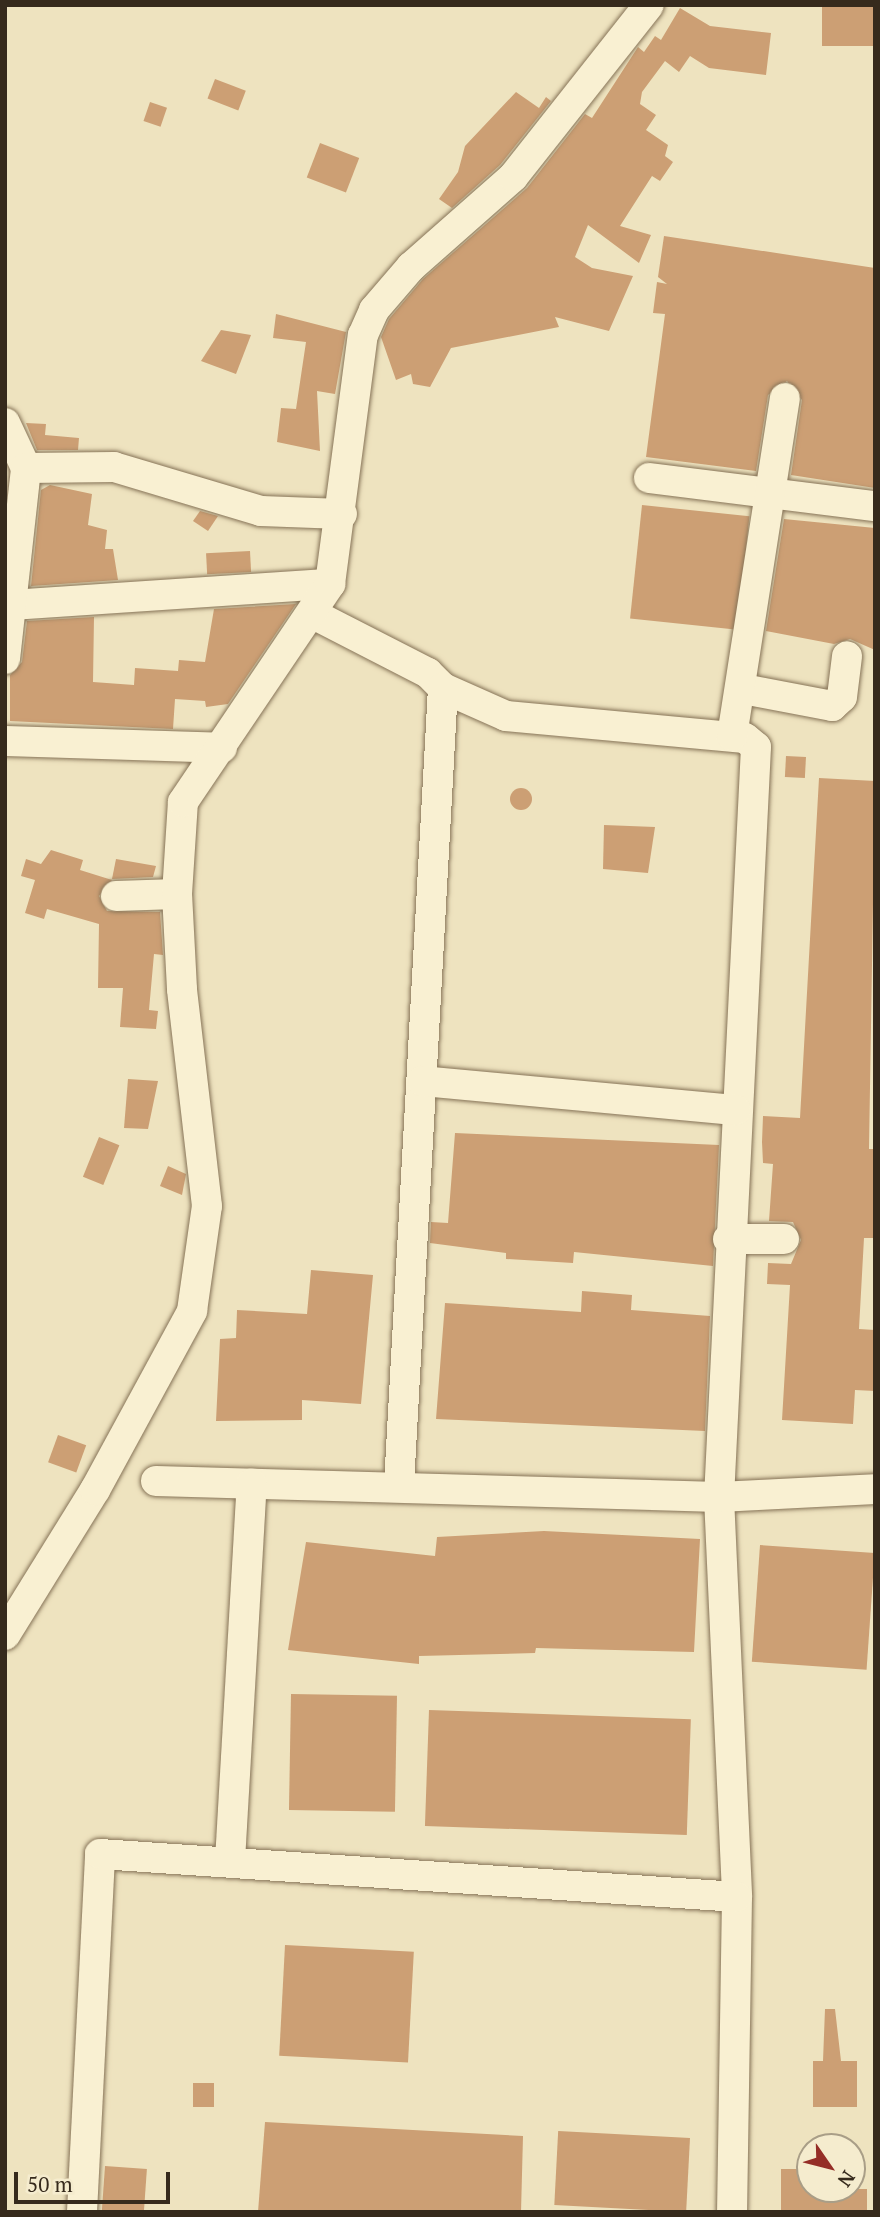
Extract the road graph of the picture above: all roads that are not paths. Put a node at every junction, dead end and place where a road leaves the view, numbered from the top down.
1 (649, 5) edge
2 (785, 398) dead end
3 (5, 423) edge
4 (26, 468) junction
5 (649, 478) dead end
6 (772, 495) junction
7 (875, 506) edge
8 (342, 513) junction
9 (330, 584) junction
10 (11, 605) junction
11 (313, 614) junction
12 (847, 656) dead end
13 (5, 659) edge
14 (443, 688) junction
15 (743, 689) junction
16 (732, 736) junction
17 (5, 741) edge
18 (222, 748) junction
19 (177, 894) junction
20 (116, 897) dead end
21 (422, 1081) junction
22 (736, 1110) junction
23 (728, 1239) junction
24 (785, 1239) dead end
25 (156, 1481) dead end
26 (252, 1484) junction
27 (399, 1486) junction
28 (875, 1489) edge
29 (719, 1497) junction
30 (5, 1635) edge
31 (230, 1861) junction
32 (737, 1897) junction
33 (82, 2212) edge
34 (732, 2212) edge

1 - 8 street
2 - 6 street
3 - 4 street
4 - 8 street
4 - 10 street
5 - 6 street
6 - 7 street
6 - 15 street
8 - 9 street
9 - 10 street
9 - 11 street
10 - 13 street
11 - 14 street
11 - 18 street
12 - 15 street
14 - 16 street
14 - 21 street
15 - 16 street
16 - 22 street
17 - 18 street
18 - 19 street
19 - 20 street
19 - 30 street
21 - 22 street
21 - 27 street
22 - 23 street
23 - 24 street
23 - 29 street
25 - 26 street
26 - 27 street
26 - 31 street
27 - 29 street
28 - 29 street
29 - 32 street
31 - 32 street
31 - 33 street
32 - 34 street

